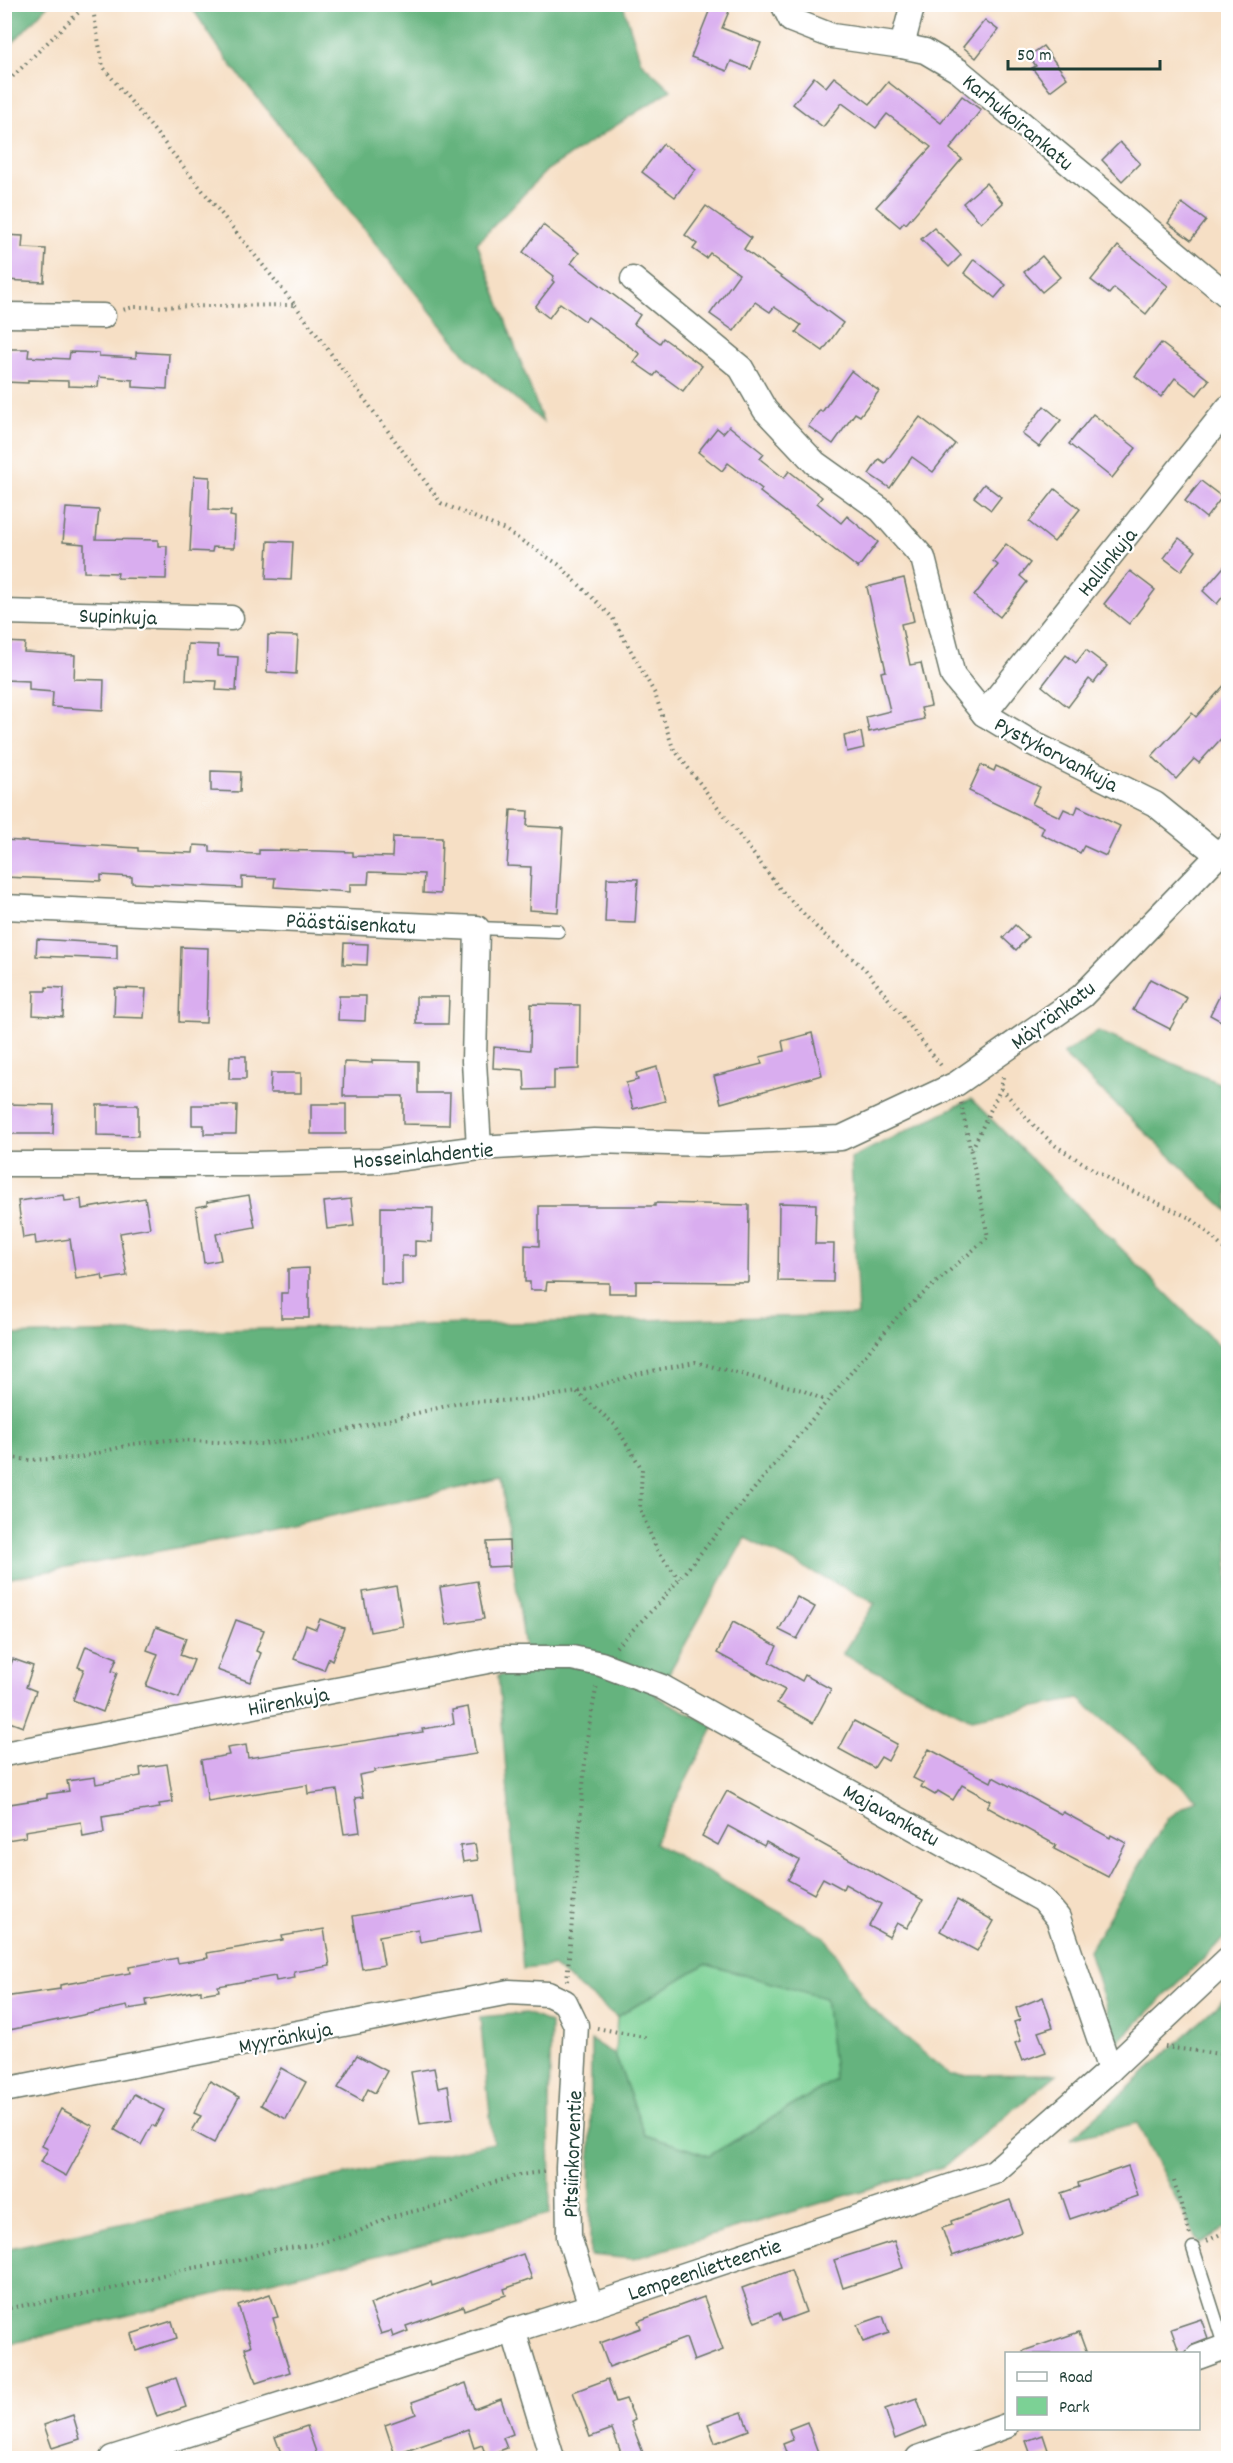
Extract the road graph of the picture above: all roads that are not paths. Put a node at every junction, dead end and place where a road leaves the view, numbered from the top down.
1 (783, 4) edge
2 (915, 4) edge
3 (902, 46) junction
4 (633, 279) dead end
5 (1228, 296) edge
6 (4, 315) edge
7 (103, 316) road end
8 (1228, 408) edge
9 (4, 612) edge
10 (231, 618) dead end
11 (984, 714) junction
12 (1223, 850) edge
13 (4, 907) edge
14 (477, 928) junction
15 (558, 931) dead end
16 (841, 1138) joint
17 (479, 1148) junction
18 (4, 1164) edge
19 (572, 1658) joint
20 (4, 1754) edge
21 (1228, 1959) edge
22 (565, 2002) joint
23 (1110, 2070) junction
24 (4, 2091) edge
25 (1193, 2248) road end
26 (591, 2306) junction
27 (513, 2330) junction
28 (1227, 2347) edge
29 (1200, 2356) edge
30 (1005, 2426) edge
31 (112, 2458) edge
32 (552, 2458) edge
33 (918, 2458) edge

1 - 3 street, Karhukoirankatu
2 - 3 street
3 - 5 street, Karhukoirankatu
4 - 11 street, Pystykorvankuja
6 - 7 street
8 - 11 street, Hallinkuja
9 - 10 street, Supinkuja
11 - 12 street, Pystykorvankuja
12 - 16 street, Mäyränkatu
13 - 14 street, Päästäisenkatu
14 - 15 lane
14 - 17 street
16 - 17 street, Hosseinlahdentie
17 - 18 street, Hosseinlahdentie
19 - 20 street, Hiirenkuja
19 - 23 street, Majavankatu
21 - 23 street, Lempeenlietteentie
22 - 24 street, Myyränkuja
22 - 26 street, Pitsiinkorventie
23 - 26 street, Lempeenlietteentie
25 - 28 lane
26 - 27 street, Lempeenlietteentie
27 - 31 street, Lempeenlietteentie
27 - 32 street
28 - 29 street
30 - 33 street

